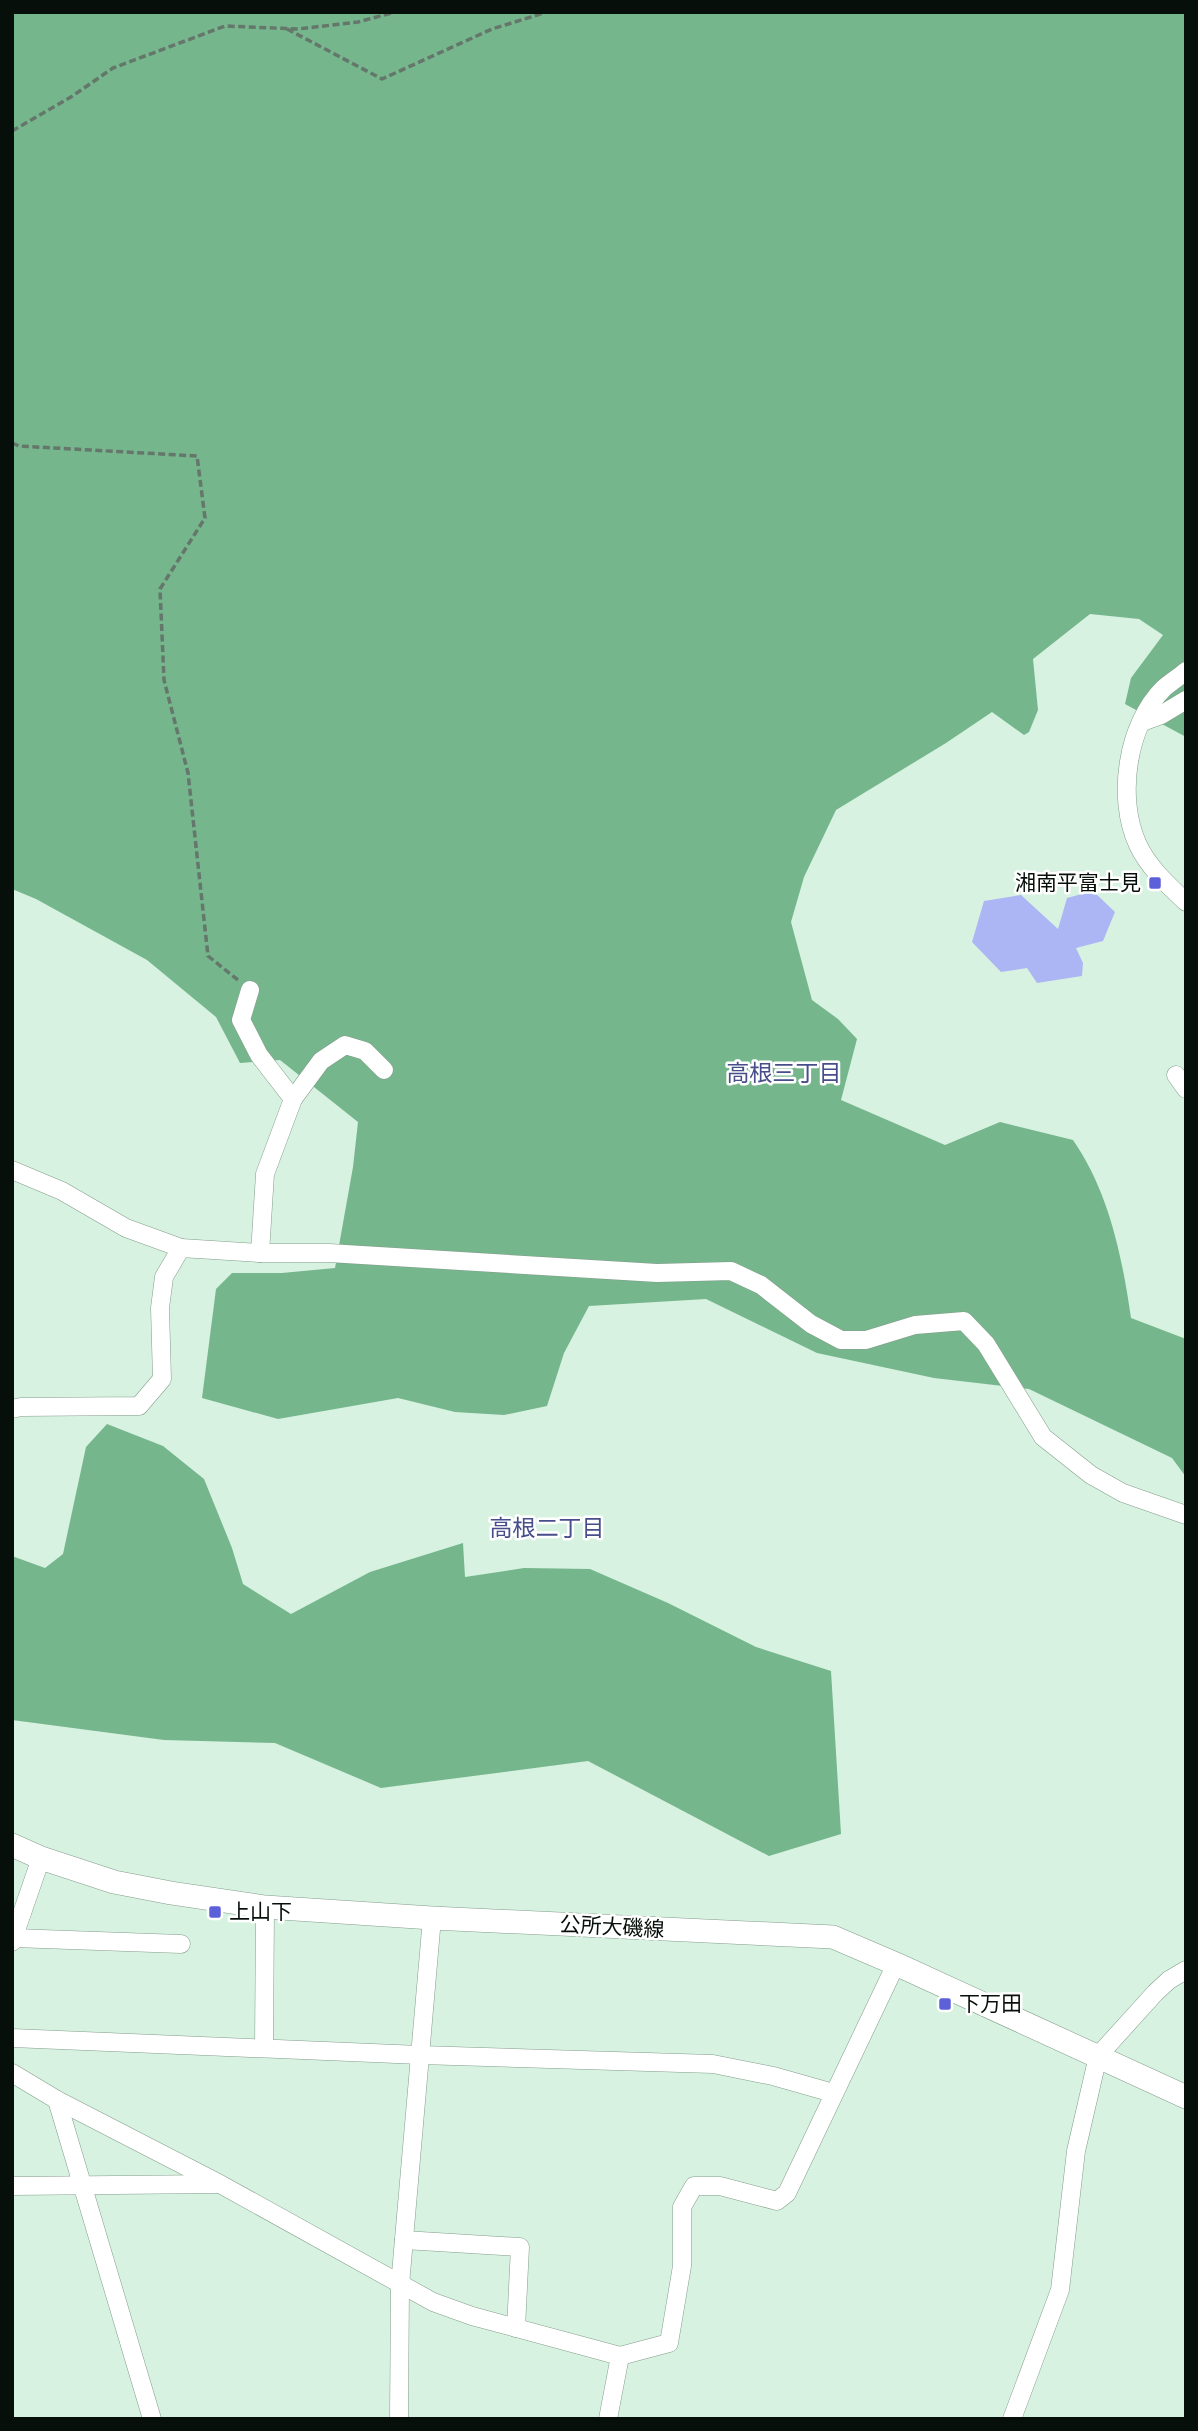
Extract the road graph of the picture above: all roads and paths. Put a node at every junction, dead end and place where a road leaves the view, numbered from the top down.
1 (395, 12) edge
2 (547, 12) edge
3 (285, 28) junction
4 (12, 131) edge
5 (12, 443) edge
6 (1186, 671) edge
7 (1186, 700) edge
8 (1142, 722) junction
9 (1186, 902) edge
10 (250, 990) joint
11 (383, 1070) dead end
12 (293, 1099) junction
13 (12, 1170) edge
14 (181, 1248) junction
15 (260, 1254) junction
16 (12, 1409) edge
17 (1186, 1515) edge
18 (12, 1845) edge
19 (41, 1858) junction
20 (265, 1907) junction
21 (432, 1918) junction
22 (13, 1940) edge
23 (181, 1944) dead end
24 (896, 1964) junction
25 (1186, 1970) edge
26 (12, 2038) edge
27 (264, 2047) junction
28 (420, 2055) junction
29 (1098, 2056) junction
30 (12, 2073) edge
31 (833, 2093) junction
32 (1186, 2097) edge
33 (57, 2100) junction
34 (220, 2184) junction
35 (12, 2186) edge
36 (85, 2187) junction
37 (404, 2240) junction
38 (400, 2285) junction
39 (516, 2328) junction
40 (620, 2356) junction
41 (152, 2419) edge
42 (399, 2419) edge
43 (608, 2419) edge
44 (1012, 2419) edge

1 - 3 path
2 - 3 path
3 - 4 path
5 - 10 path
6 - 8 street
7 - 8 street
8 - 9 street
10 - 12 street
11 - 12 street
12 - 15 street
13 - 14 street
14 - 15 street
14 - 16 street
15 - 17 street
18 - 19 main road, 公所大磯線
19 - 20 main road, 公所大磯線
19 - 22 street
20 - 21 main road, 公所大磯線
20 - 27 street
21 - 24 main road, 公所大磯線
21 - 28 street
22 - 23 street
24 - 29 main road, 公所大磯線
24 - 31 street
25 - 29 street
26 - 27 street
27 - 28 street
28 - 31 street
28 - 37 street
29 - 32 main road, 公所大磯線
29 - 44 street
30 - 33 street
31 - 40 street
33 - 34 street
33 - 36 street
34 - 36 street
34 - 38 street
35 - 36 street
36 - 41 street
37 - 38 street
37 - 39 street
38 - 39 street
38 - 42 street
39 - 40 street
40 - 43 street

